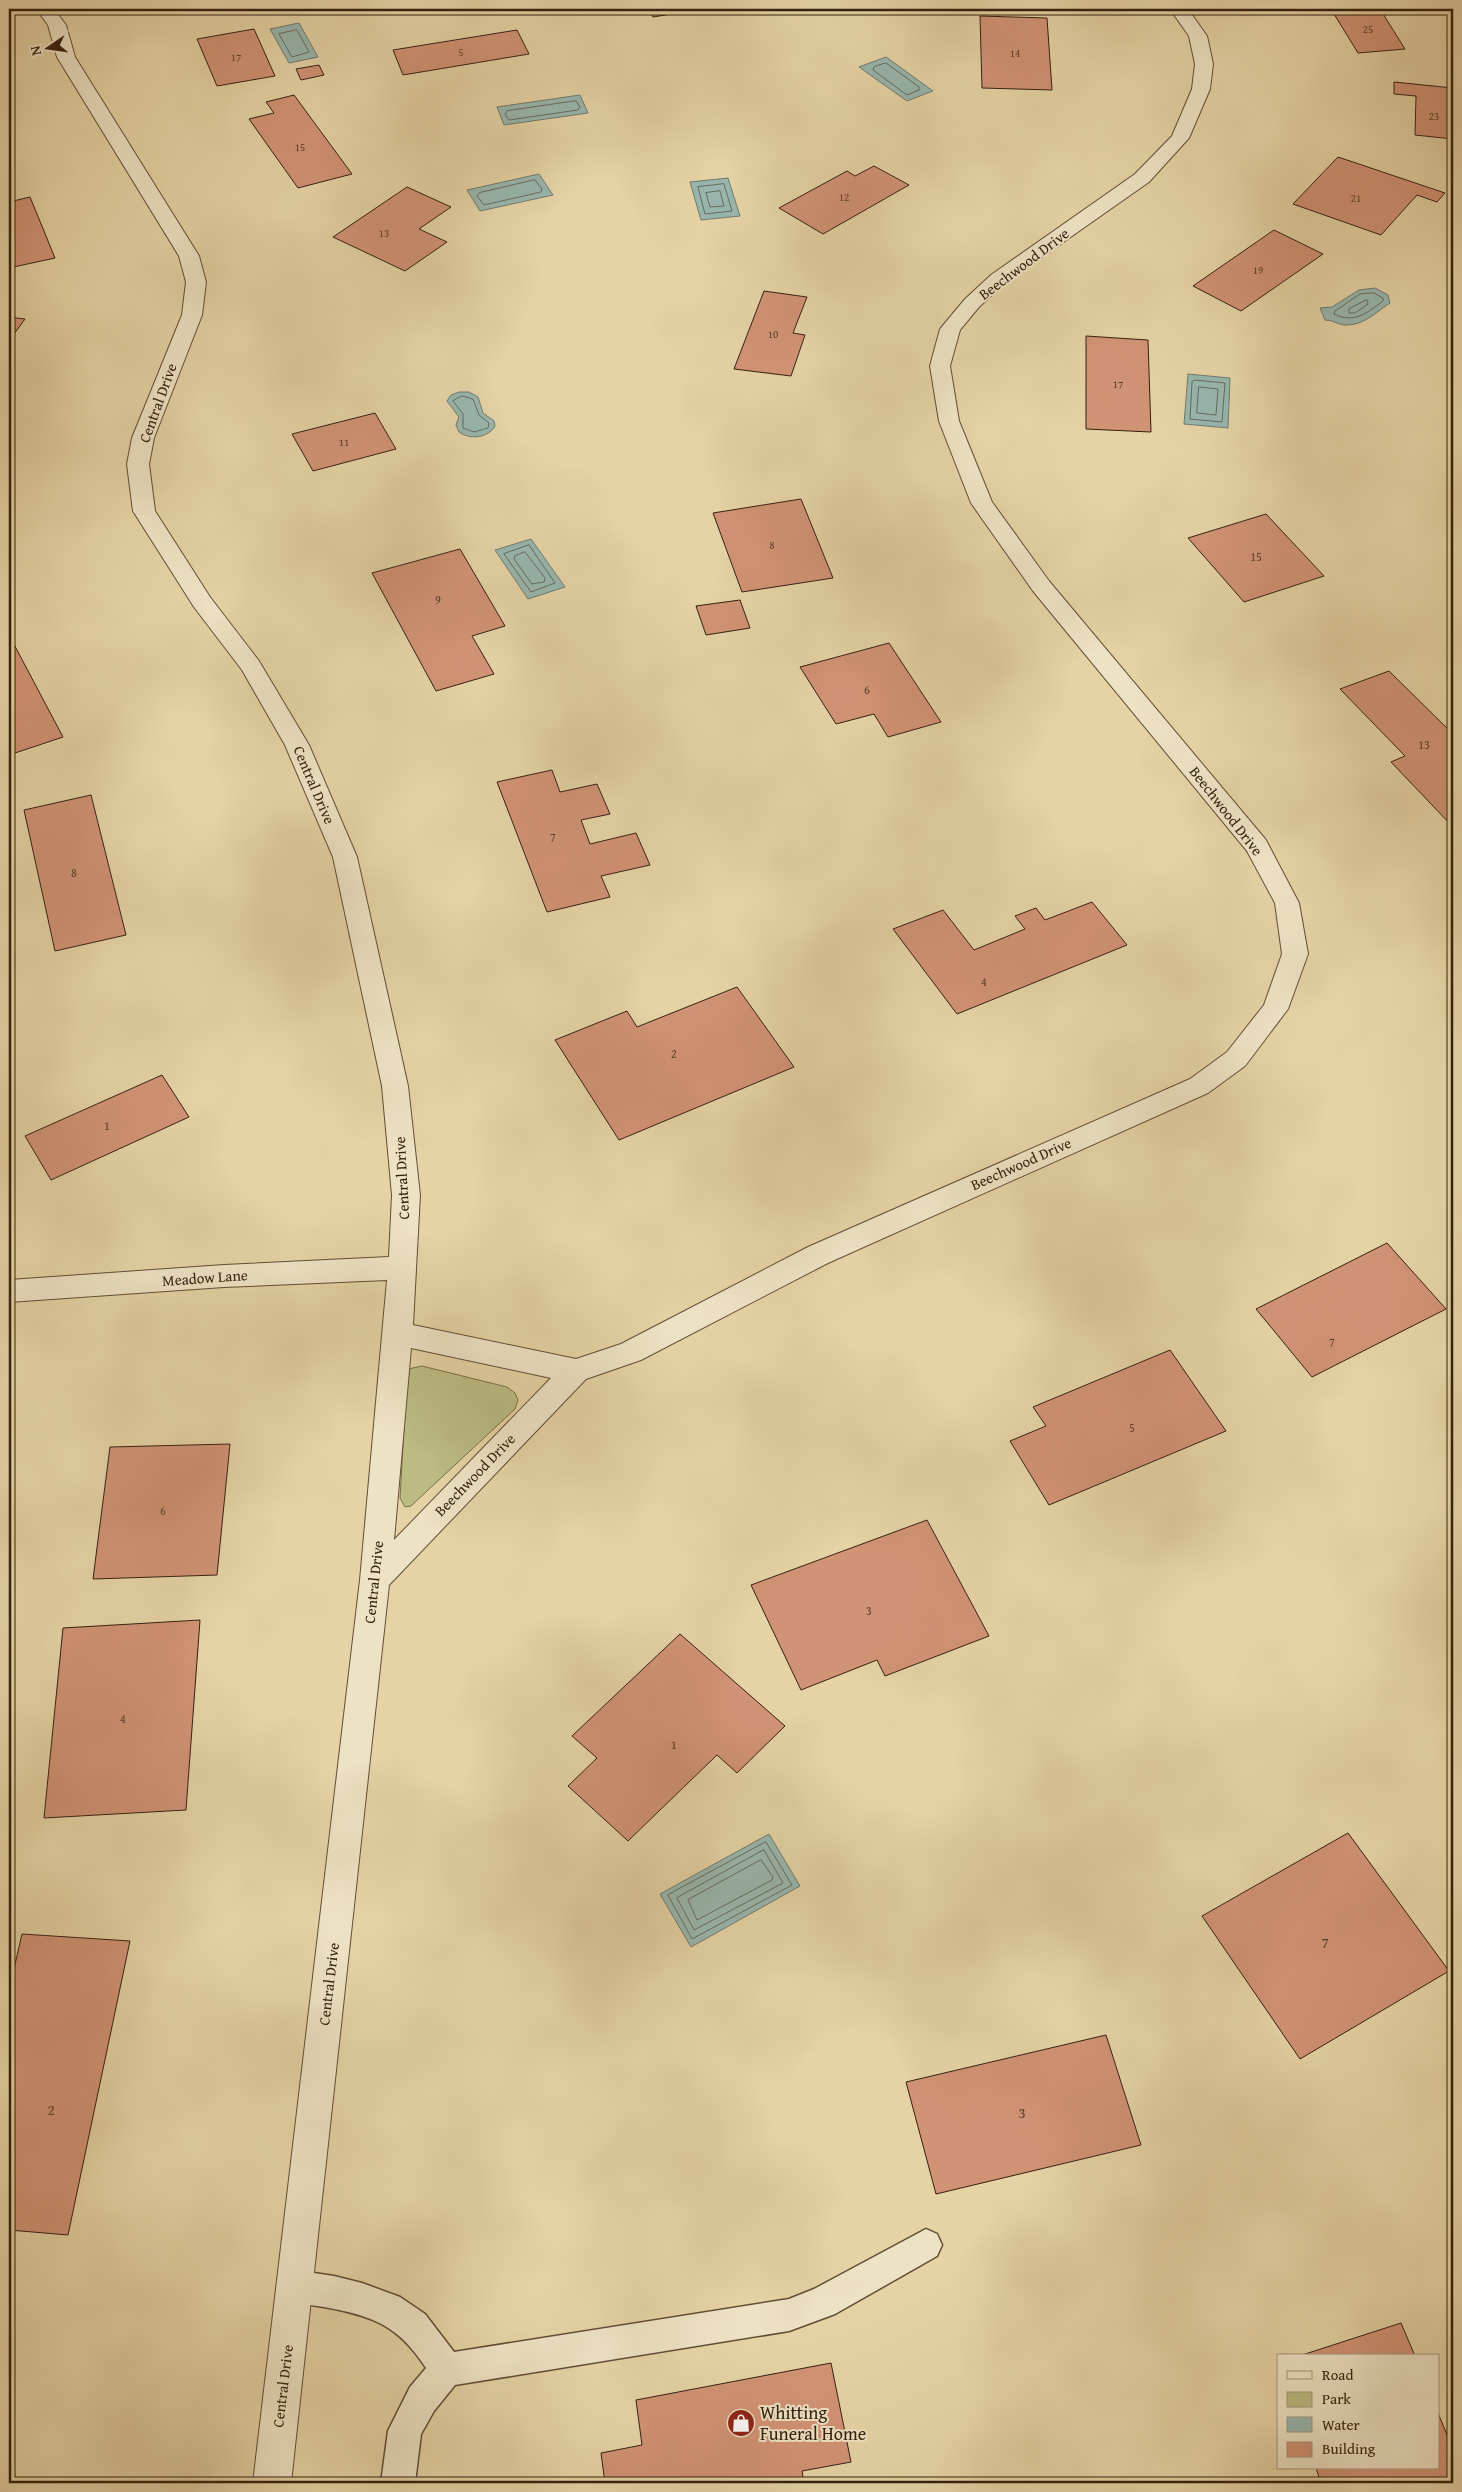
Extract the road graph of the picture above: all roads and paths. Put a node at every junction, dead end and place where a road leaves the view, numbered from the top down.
1 (45, 9) edge
2 (1179, 9) edge
3 (402, 1268) junction
4 (9, 1291) edge
5 (398, 1334) junction
6 (576, 1371) junction
7 (375, 1580) junction
8 (926, 2246) dead end
9 (294, 2286) junction
10 (446, 2370) junction
11 (272, 2483) edge
12 (398, 2483) edge

1 - 3 street, Central Drive
2 - 6 street, Beechwood Drive
3 - 4 street, Meadow Lane
3 - 5 street, Central Drive
5 - 6 street
5 - 7 street, Central Drive
6 - 7 street, Beechwood Drive
7 - 9 street, Central Drive
8 - 10 lane
9 - 10 lane
9 - 11 street, Central Drive
10 - 12 lane

